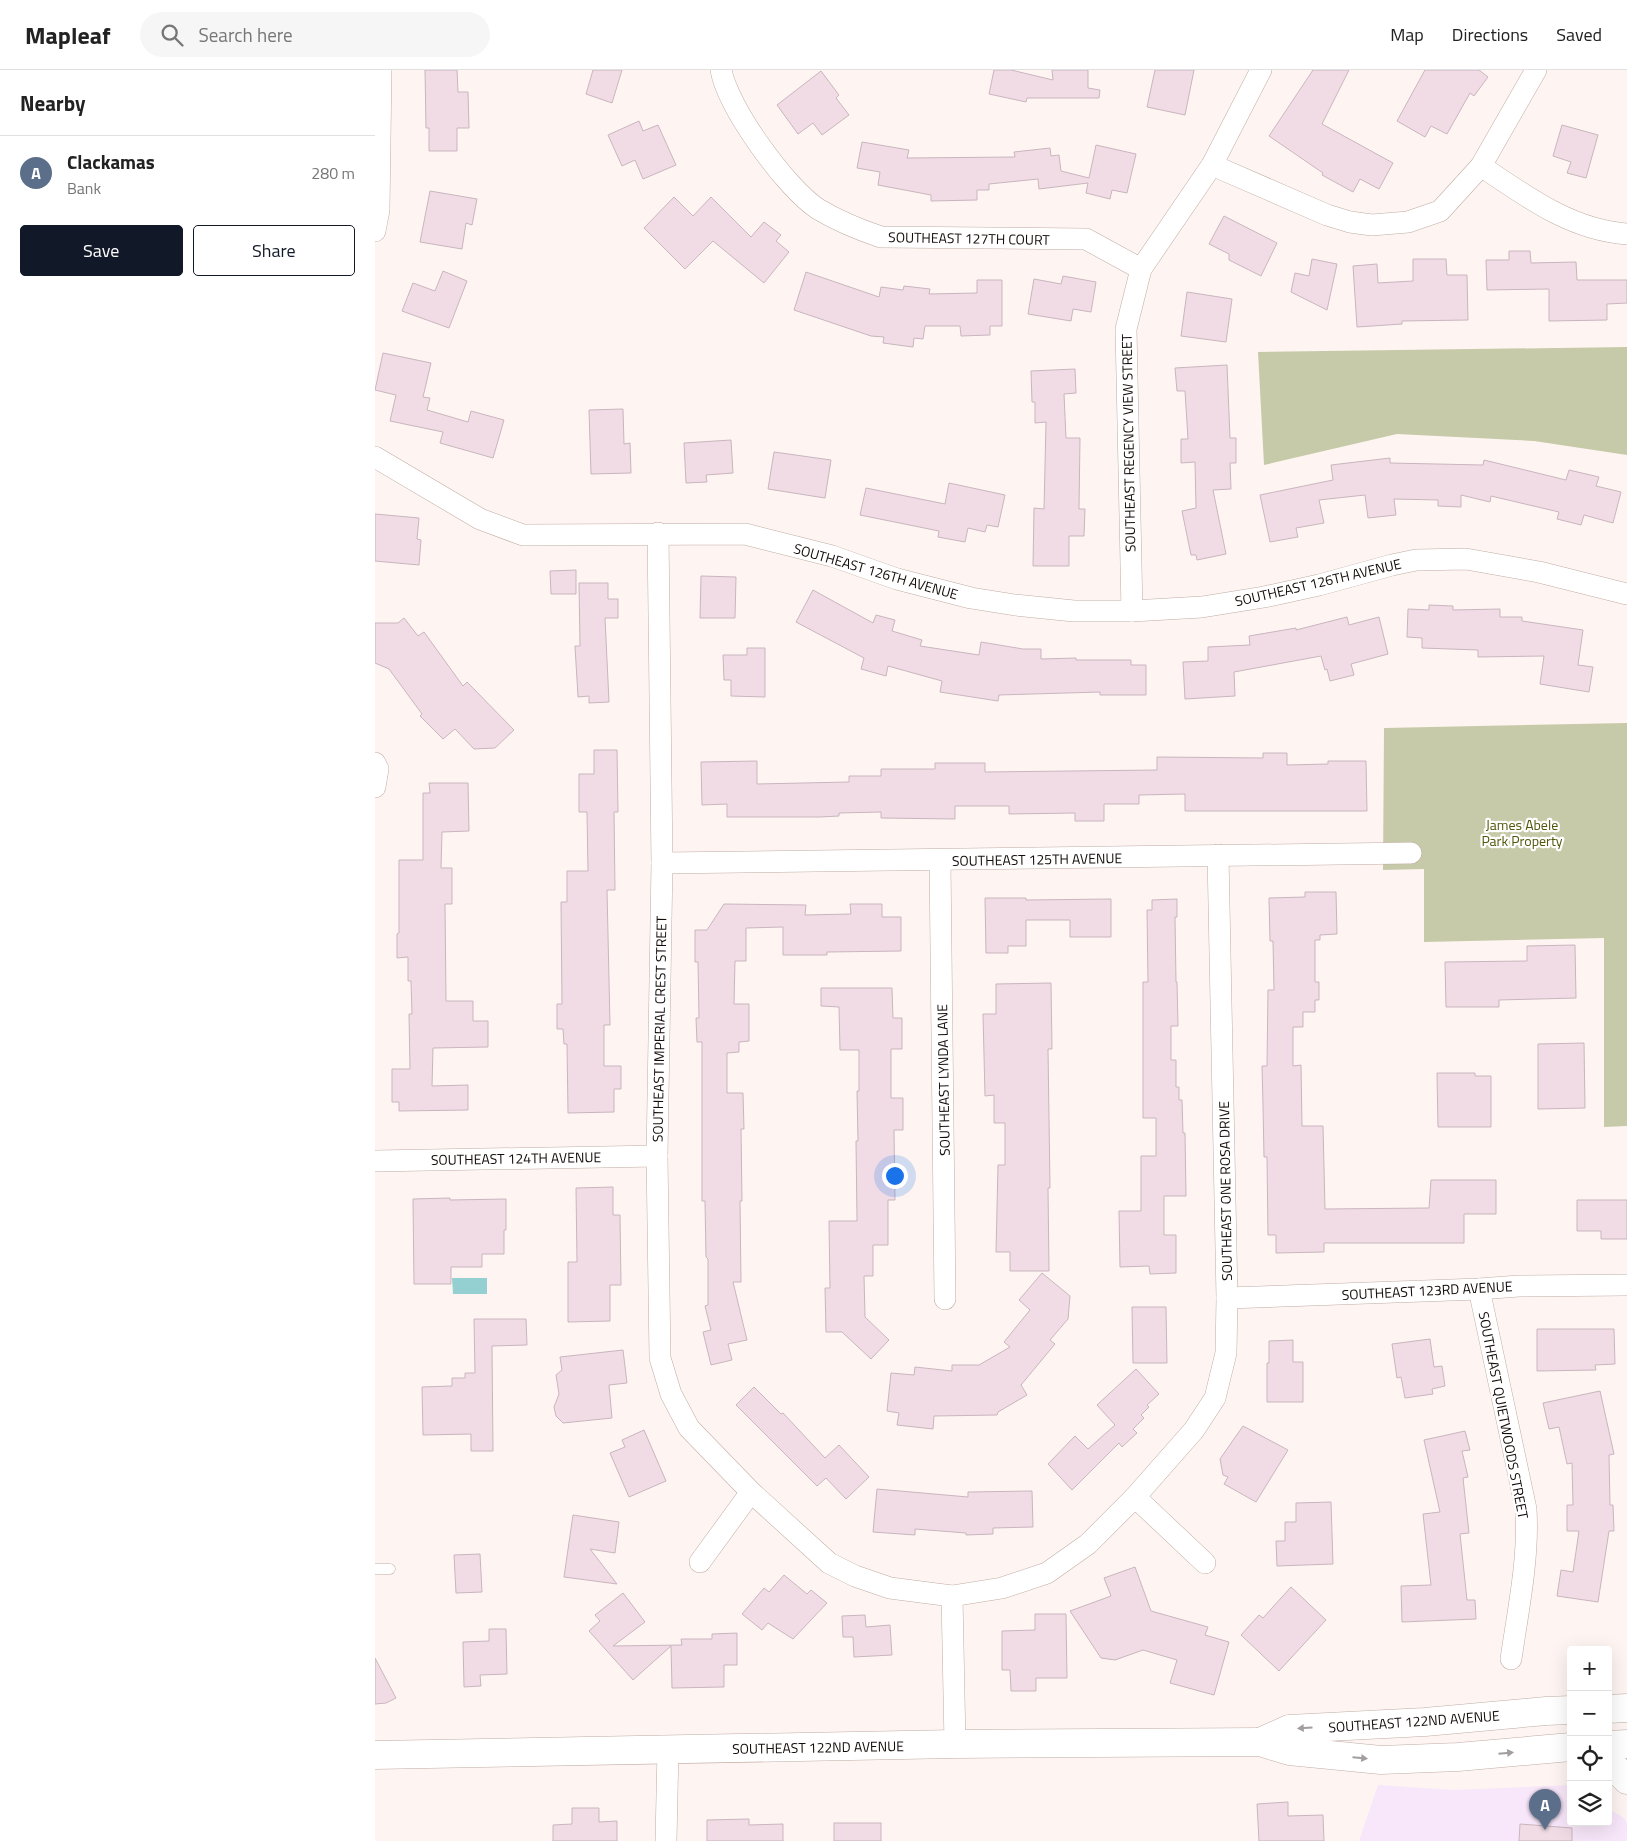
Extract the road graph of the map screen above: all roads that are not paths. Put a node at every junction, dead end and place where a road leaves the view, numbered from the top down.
1 (381, 70) edge
2 (721, 70) edge
3 (1261, 70) edge
4 (1536, 70) edge
5 (1212, 166) junction
6 (1481, 166) junction
7 (375, 231) edge
8 (1627, 234) edge
9 (1141, 269) junction
10 (375, 457) edge
11 (658, 533) junction
12 (1627, 594) edge
13 (1132, 611) junction
14 (375, 763) edge
15 (375, 787) edge
16 (1411, 853) dead end
17 (1219, 855) junction
18 (940, 861) junction
19 (662, 863) junction
20 (657, 1156) junction
21 (375, 1160) edge
22 (1627, 1285) edge
23 (1479, 1290) junction
24 (1227, 1298) junction
25 (945, 1299) dead end
26 (751, 1492) junction
27 (1135, 1497) junction
28 (700, 1562) dead end
29 (1205, 1563) dead end
30 (375, 1569) edge
31 (391, 1569) dead end
32 (952, 1596) junction
33 (1511, 1659) dead end
34 (1627, 1708) edge
35 (1612, 1709) edge
36 (1567, 1710) edge
37 (1261, 1742) junction
38 (955, 1744) junction
39 (1627, 1744) edge
40 (1612, 1745) edge
41 (1567, 1747) edge
42 (668, 1750) junction
43 (375, 1755) edge
44 (1612, 1765) edge
45 (1627, 1780) edge
46 (666, 1841) edge

1 - 7 street
2 - 9 street, SOUTHEAST 127TH COURT
3 - 5 street, SOUTHEAST REGENCY VIEW STREET
4 - 6 street
5 - 6 street
5 - 9 street, SOUTHEAST REGENCY VIEW STREET
6 - 8 street
9 - 13 street, SOUTHEAST REGENCY VIEW STREET
10 - 11 street, SOUTHEAST 126TH AVENUE
11 - 13 street, SOUTHEAST 126TH AVENUE
11 - 19 street, SOUTHEAST IMPERIAL CREST STREET
12 - 13 street, SOUTHEAST 126TH AVENUE
14 - 15 street
16 - 17 street, SOUTHEAST 125TH AVENUE
17 - 18 street, SOUTHEAST 125TH AVENUE
17 - 24 street, SOUTHEAST ONE ROSA DRIVE
18 - 19 street, SOUTHEAST 125TH AVENUE
18 - 25 street, SOUTHEAST LYNDA LANE
19 - 20 street, SOUTHEAST IMPERIAL CREST STREET
20 - 21 street, SOUTHEAST 124TH AVENUE
20 - 26 street, SOUTHEAST IMPERIAL CREST STREET
22 - 23 street, SOUTHEAST 123RD AVENUE
23 - 24 street, SOUTHEAST 123RD AVENUE
23 - 33 street, SOUTHEAST QUIETWOODS STREET
24 - 27 street, SOUTHEAST ONE ROSA DRIVE
26 - 28 street
26 - 32 street, SOUTHEAST IMPERIAL CREST STREET
27 - 29 street
27 - 32 street, SOUTHEAST ONE ROSA DRIVE
30 - 31 lane
32 - 38 street
34 - 35 main road
36 -> 37 main road, SOUTHEAST 122ND AVENUE
37 - 38 main road, SOUTHEAST 122ND AVENUE
37 -> 41 main road, SOUTHEAST 122ND AVENUE
38 - 42 main road, SOUTHEAST 122ND AVENUE
39 - 40 main road
42 - 43 main road, SOUTHEAST 122ND AVENUE
42 - 46 street
44 - 45 main road

